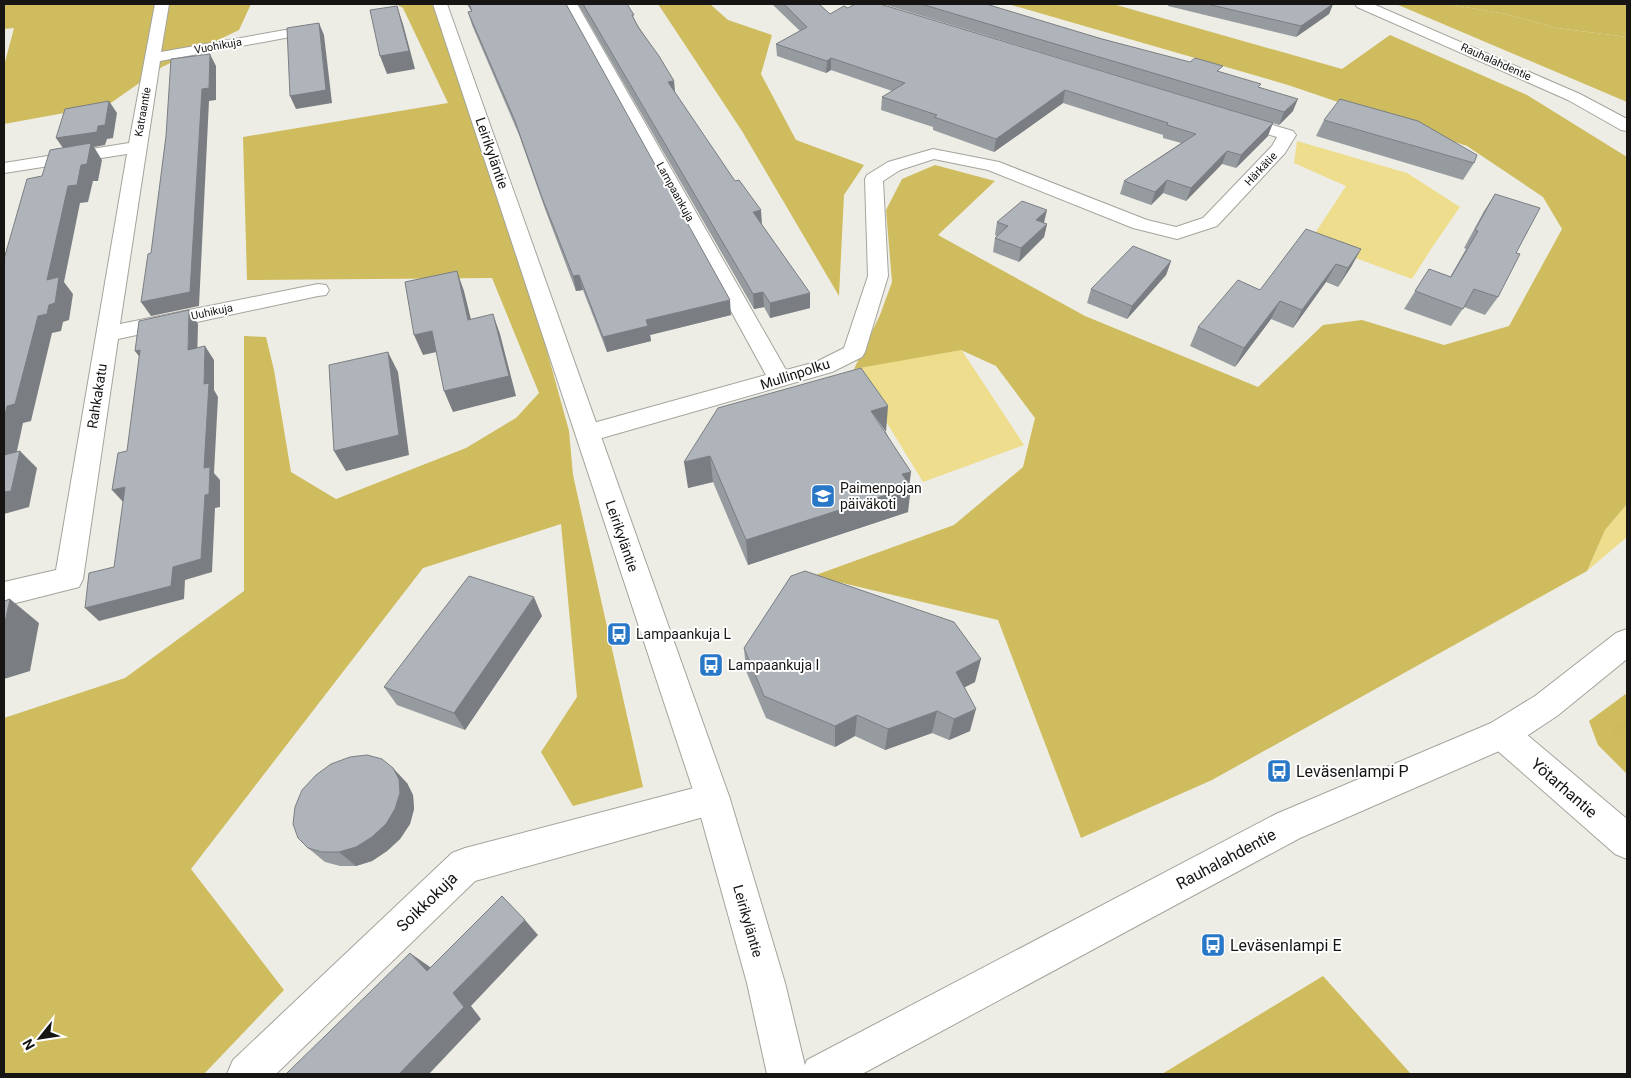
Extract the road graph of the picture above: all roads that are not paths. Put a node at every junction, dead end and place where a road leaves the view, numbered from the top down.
1 (162, 4) edge
2 (440, 4) edge
3 (570, 4) edge
4 (1362, 4) edge
5 (285, 34) edge
6 (152, 58) junction
7 (1222, 115) edge
8 (1627, 126) edge
9 (137, 147) junction
10 (933, 154) joint
11 (4, 168) edge
12 (318, 290) dead end
13 (107, 334) junction
14 (780, 380) junction
15 (588, 433) junction
16 (4, 594) edge
17 (1627, 642) edge
18 (1502, 734) junction
19 (713, 799) junction
20 (1627, 842) edge
21 (247, 1074) edge
22 (787, 1074) edge
23 (821, 1074) edge

1 - 6 street, Katraantie
2 - 15 street, Leirikyläntie
3 - 14 street, Lampaankuja
4 - 8 street, Rauhalahdentie
5 - 6 street, Vuohikuja
6 - 9 street, Katraantie
7 - 10 street, Härkätie
9 - 11 street, Katraantie
9 - 13 street, Rahkakatu
10 - 14 street, Mullinpolku
12 - 13 street, Uuhikuja
13 - 16 street, Rahkakatu
14 - 15 street, Mullinpolku
15 - 19 street, Leirikyläntie
17 - 18 street, Rauhalahdentie
18 - 20 street, Yötarhantie
18 - 23 street, Rauhalahdentie
19 - 21 street, Soikkokuja
19 - 22 street, Leirikyläntie

